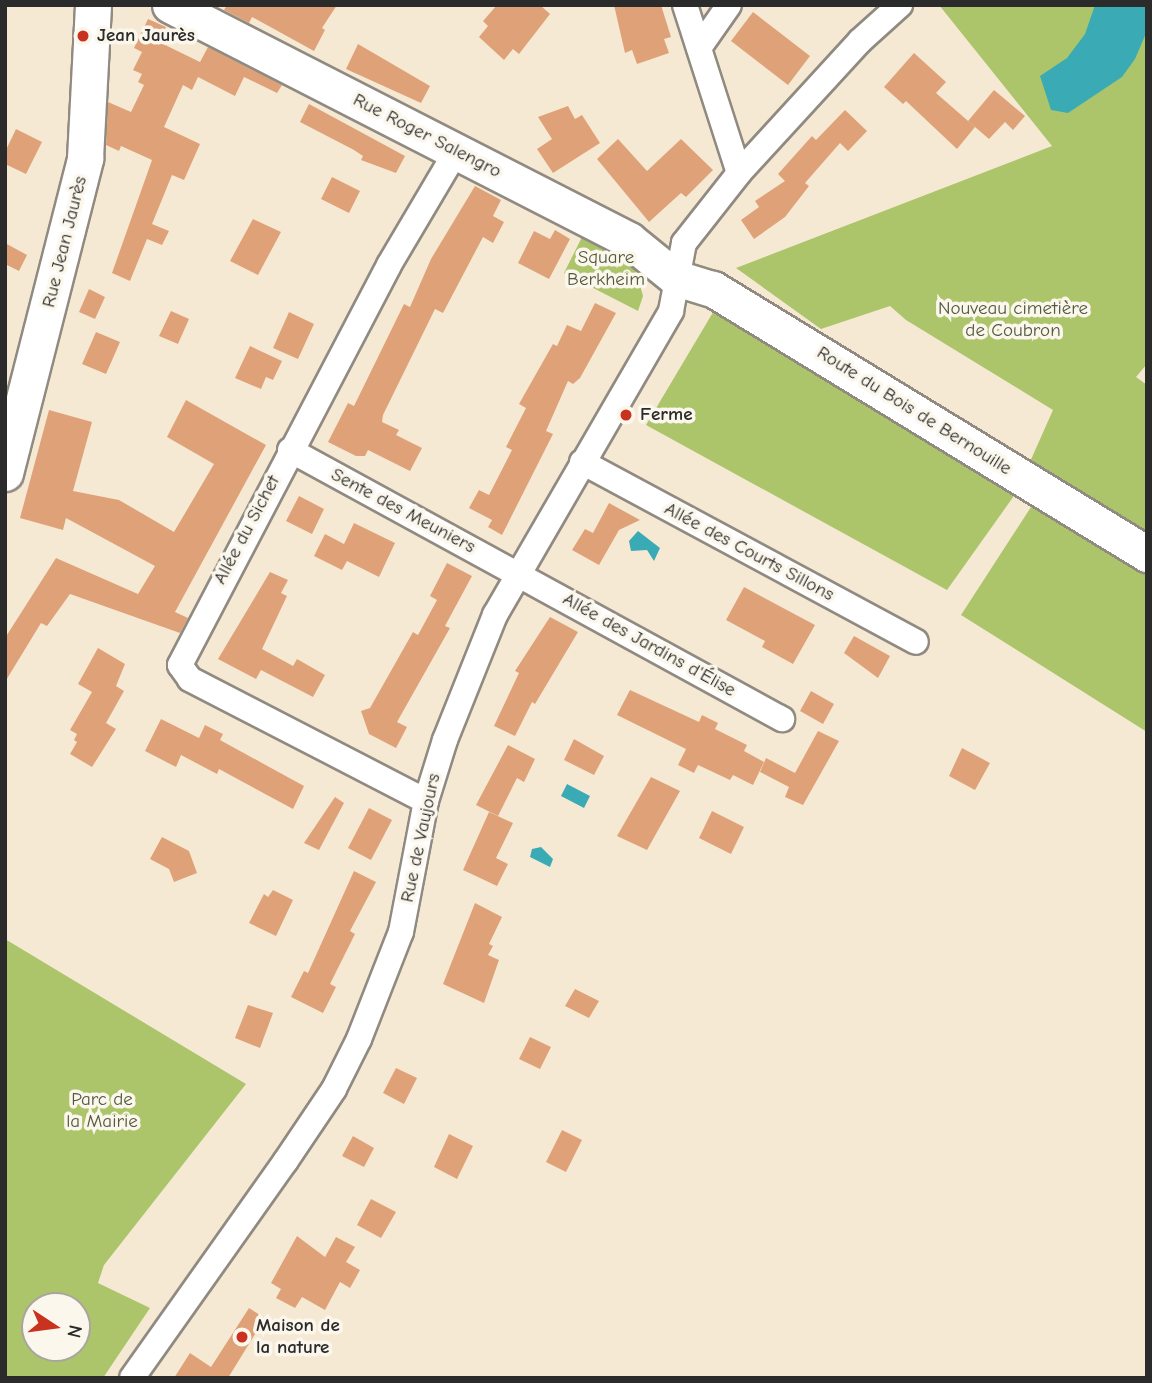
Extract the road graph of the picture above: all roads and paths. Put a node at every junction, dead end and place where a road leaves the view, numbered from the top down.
1 (93, 5) edge
2 (170, 5) edge
3 (685, 5) edge
4 (729, 5) edge
5 (900, 5) edge
6 (699, 48) junction
7 (457, 150) junction
8 (739, 173) junction
9 (676, 278) junction
10 (290, 450) junction
11 (582, 462) junction
12 (5, 473) edge
13 (1147, 554) edge
14 (516, 571) junction
15 (916, 642) dead end
16 (782, 719) dead end
17 (426, 801) junction
18 (134, 1377) edge

1 - 12 street, Rue Jean Jaurès
2 - 7 street, Rue Roger Salengro
3 - 6 street
4 - 6 street
5 - 8 street, Rue de Vaujours
6 - 8 street
7 - 9 street, Rue Roger Salengro
7 - 10 street, Allée du Sichet
8 - 9 street, Rue de Vaujours
9 - 11 street, Rue de Vaujours
9 - 13 street, Route du Bois de Bernouille
10 - 14 street, Sente des Meuniers
10 - 17 street, Allée du Sichet
11 - 14 street, Rue de Vaujours
11 - 15 street, Allée des Courts Sillons
14 - 16 street, Allée des Jardins d'Élise
14 - 17 street, Rue de Vaujours
17 - 18 street, Rue de Vaujours

